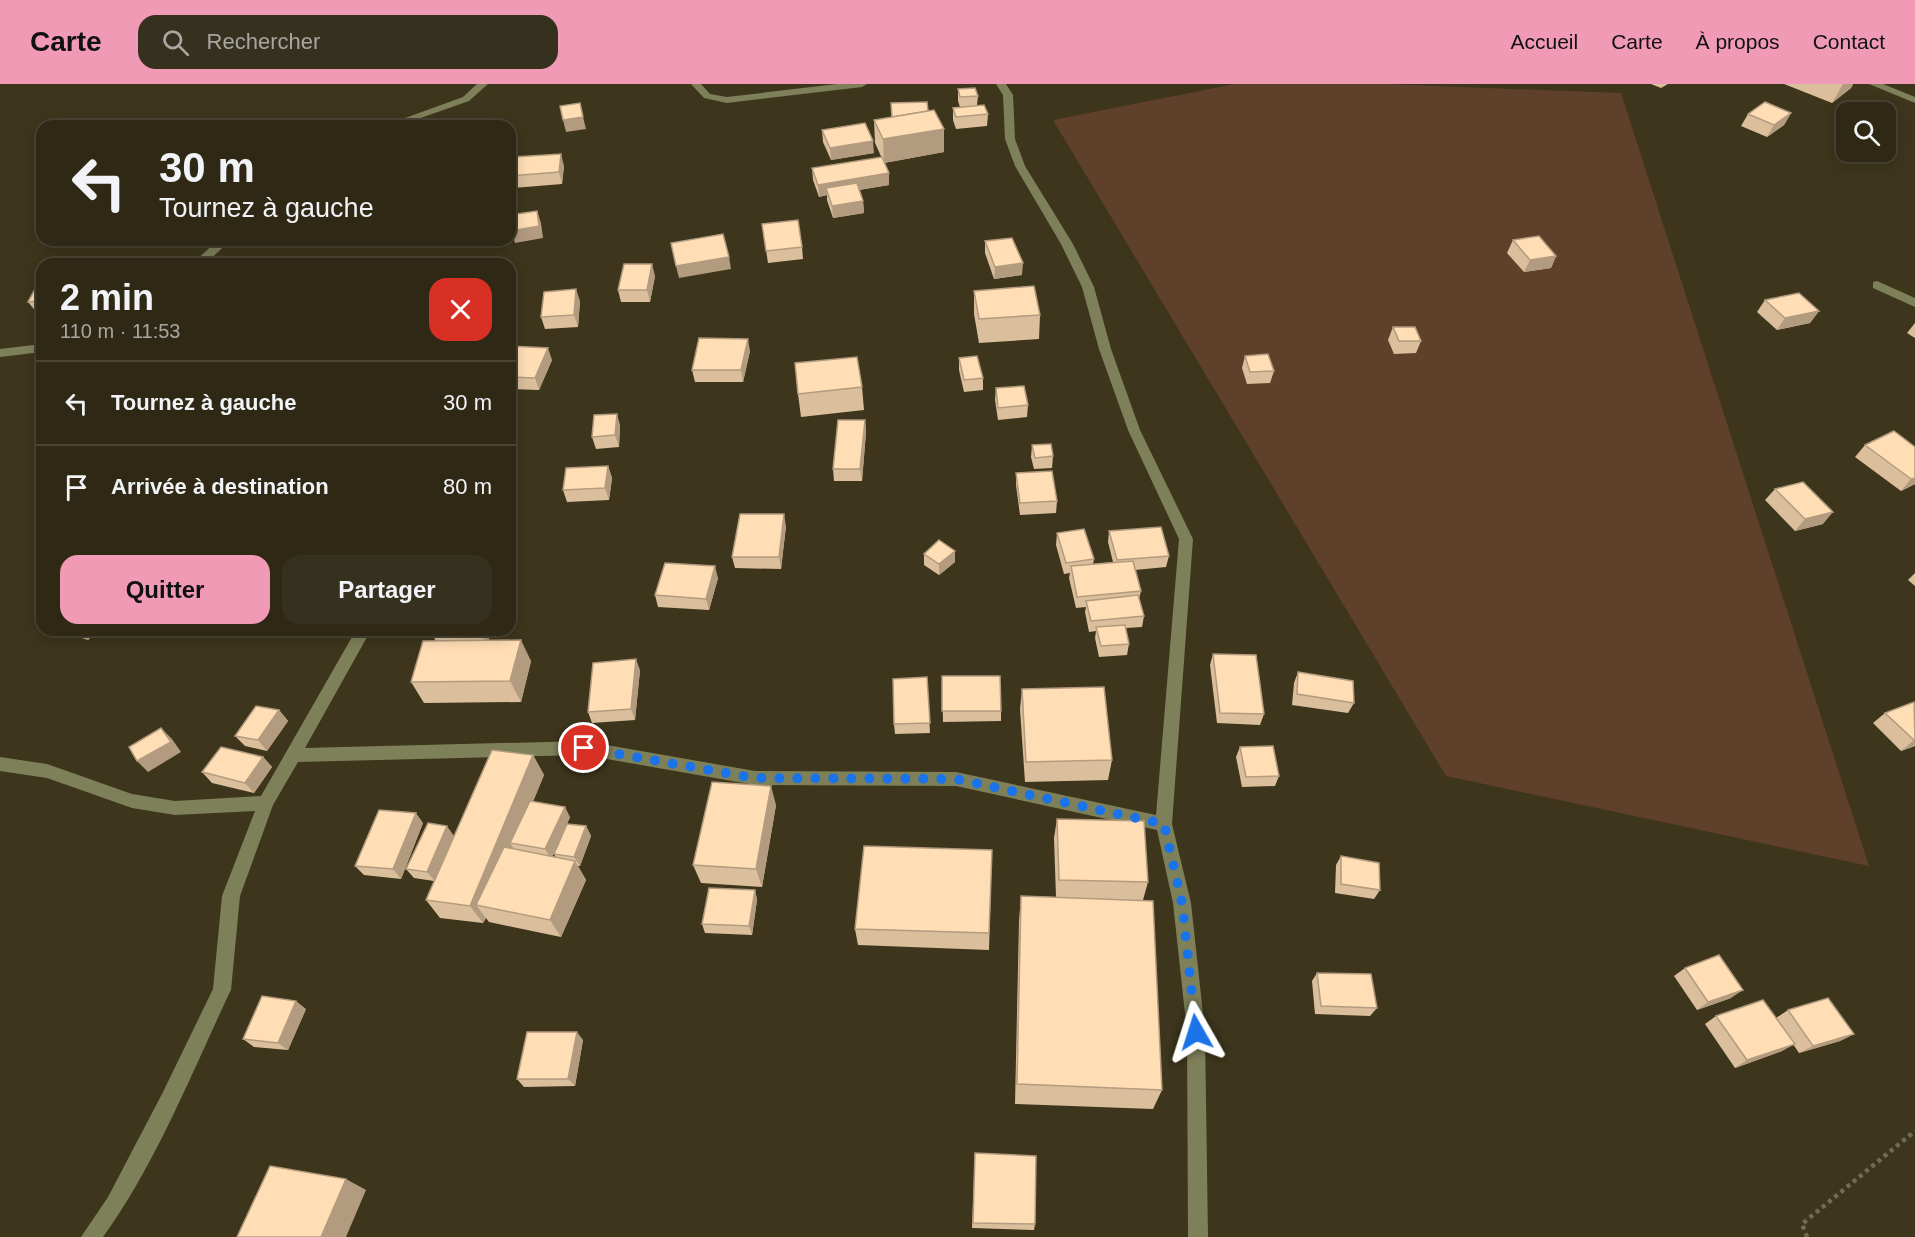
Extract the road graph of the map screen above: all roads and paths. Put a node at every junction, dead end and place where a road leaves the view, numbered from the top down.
1 (483, 84) edge
2 (696, 84) edge
3 (862, 84) edge
4 (1001, 84) edge
5 (1874, 84) edge
6 (1915, 100) edge
7 (405, 120) edge
8 (218, 246) edge
9 (205, 258) edge
10 (1877, 285) dead end
11 (1915, 303) edge
12 (36, 349) edge
13 (0, 353) edge
14 (361, 636) edge
15 (293, 754) junction
16 (0, 764) edge
17 (266, 803) junction
18 (1164, 824) junction
19 (1915, 1131) edge
20 (91, 1237) edge
21 (1198, 1237) edge
22 (1808, 1237) edge

1 - 7 street
2 - 3 street
4 - 18 street
5 - 6 street
8 - 9 street
10 - 11 street
12 - 13 street
14 - 15 street
15 - 17 street
15 - 18 street
16 - 17 street
17 - 20 street
18 - 21 street
19 - 22 path

